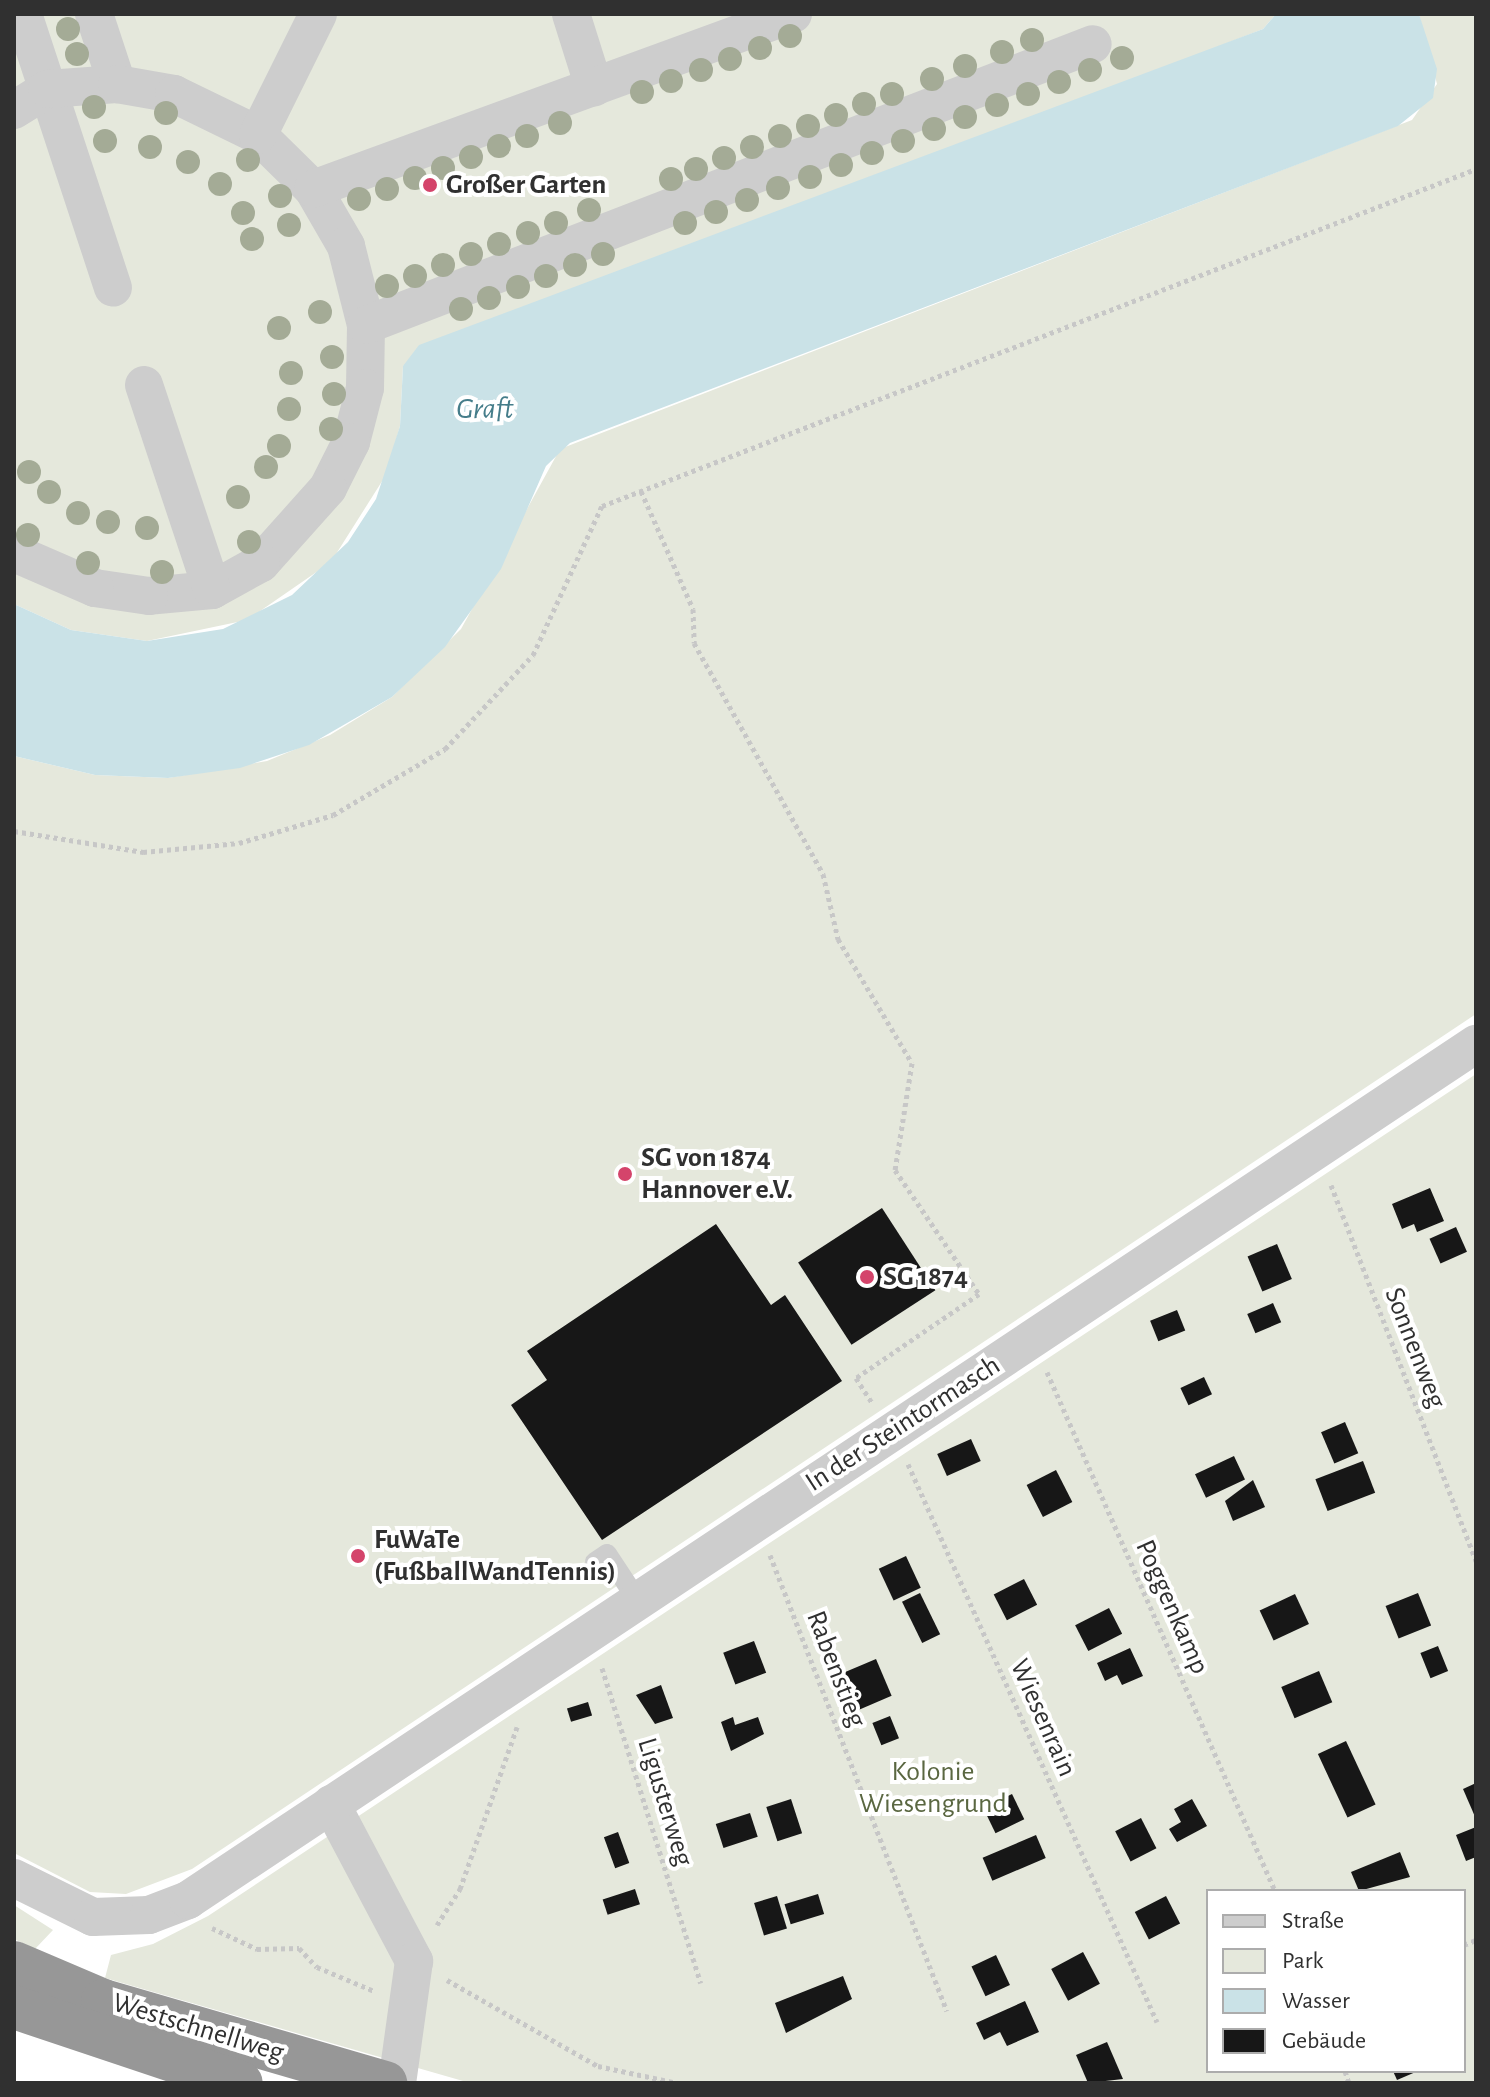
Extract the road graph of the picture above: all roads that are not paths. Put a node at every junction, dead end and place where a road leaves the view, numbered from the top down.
1 (23, 14) edge
2 (94, 14) edge
3 (318, 14) edge
4 (571, 14) edge
5 (793, 14) edge
6 (1093, 44) dead end
7 (117, 84) junction
8 (594, 87) junction
9 (47, 89) junction
10 (14, 110) edge
11 (258, 135) junction
12 (313, 189) junction
13 (113, 288) dead end
14 (366, 325) junction
15 (144, 385) dead end
16 (14, 553) edge
17 (212, 590) junction
18 (1476, 1044) edge
19 (595, 1562) dead end
20 (636, 1598) junction
21 (331, 1804) junction
22 (14, 1878) edge
23 (14, 1963) edge
24 (14, 2007) edge
25 (241, 2083) edge
26 (385, 2083) edge
27 (397, 2083) edge

1 - 9 street
2 - 7 street
3 - 11 street
4 - 8 street
5 - 8 street
6 - 14 street
7 - 9 street
7 - 11 street
8 - 12 street
9 - 10 street
9 - 13 street
11 - 12 street
12 - 14 street
14 - 17 street
15 - 17 street
16 - 17 street
18 - 20 street, In der Steintormasch
19 - 20 lane
20 - 21 street, In der Steintormasch
21 - 22 street, In der Steintormasch
21 - 27 street
23 - 26 highway, Westschnellweg
24 - 25 highway, Westschnellweg

